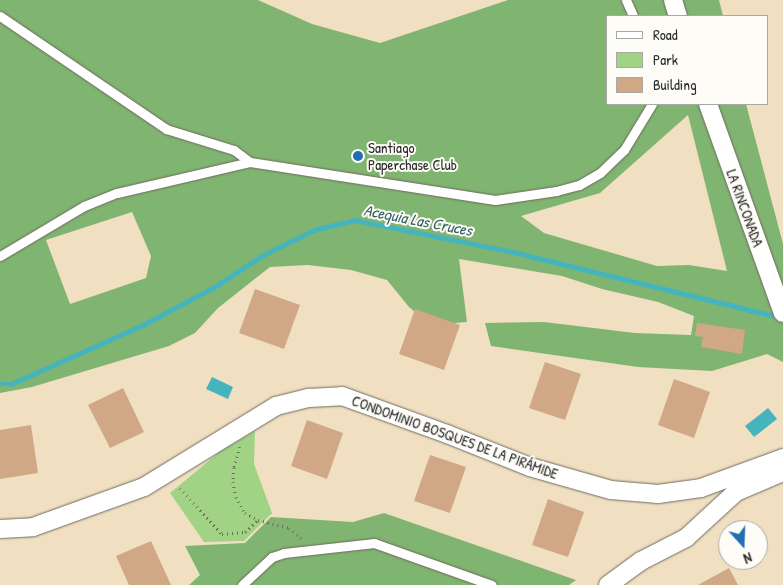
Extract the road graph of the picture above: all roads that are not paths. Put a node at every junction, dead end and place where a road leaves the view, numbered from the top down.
1 (626, 0) edge
2 (672, 0) edge
3 (633, 15) edge
4 (678, 15) edge
5 (0, 16) edge
6 (651, 105) edge
7 (708, 105) edge
8 (250, 162) junction
9 (0, 256) edge
10 (783, 313) edge
11 (783, 458) edge
12 (783, 472) edge
13 (0, 529) edge
14 (242, 585) edge
15 (492, 585) edge
16 (608, 585) edge

1 - 3 lane
2 - 4 street
5 - 8 lane
6 - 8 lane
7 - 10 street, LA RINCONADA
8 - 9 lane
11 - 13 street, CONDOMINIO BOSQUES DE LA PIRÁMIDE
12 - 16 street
14 - 15 lane

